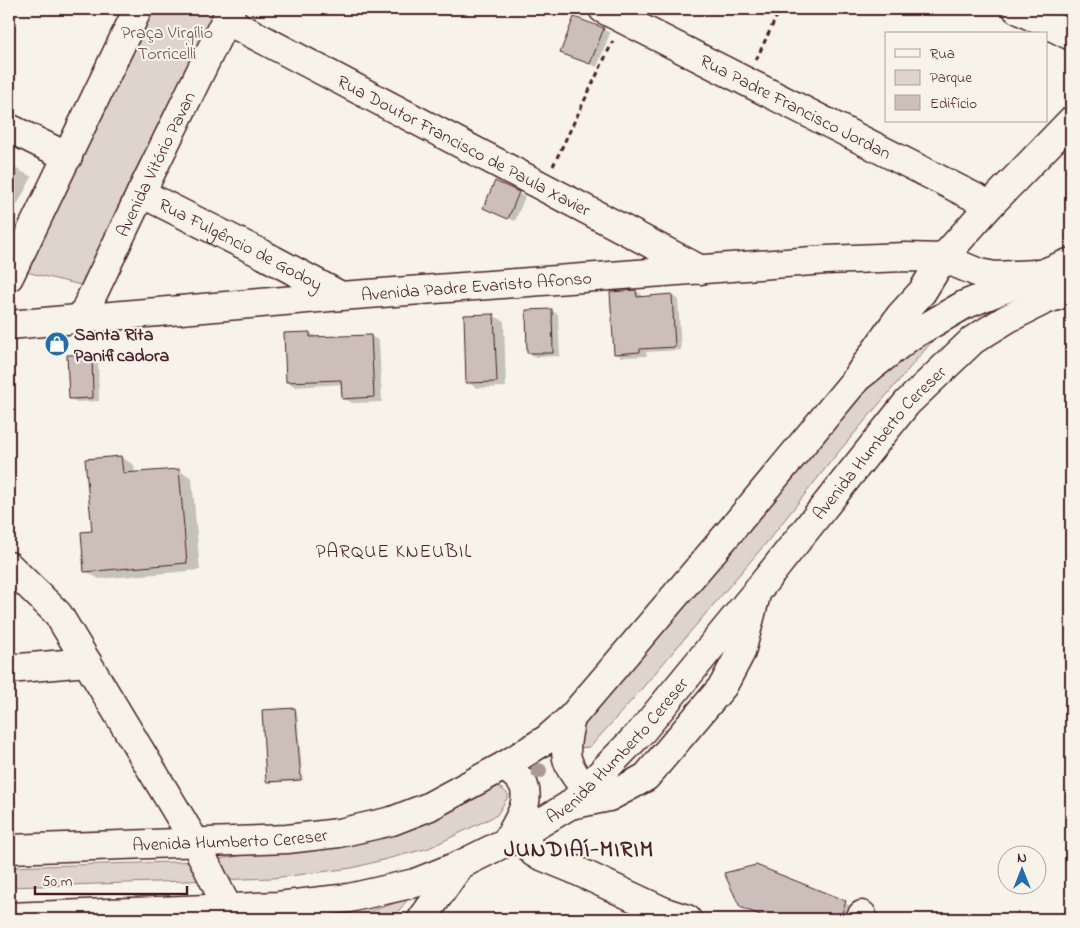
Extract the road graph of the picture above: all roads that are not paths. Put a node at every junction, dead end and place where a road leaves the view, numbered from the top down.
1 (138, 9) edge
2 (1017, 9) edge
3 (229, 14) edge
4 (613, 14) edge
5 (1071, 36) edge
6 (1071, 121) edge
7 (9, 128) edge
8 (68, 157) junction
9 (141, 193) junction
10 (990, 205) junction
11 (264, 255) junction
12 (943, 258) junction
13 (1071, 262) edge
14 (701, 270) junction
15 (1042, 274) junction
16 (9, 277) edge
17 (1071, 291) edge
18 (341, 296) junction
19 (256, 304) junction
20 (81, 319) junction
21 (9, 325) edge
22 (857, 378) junction
23 (9, 566) edge
24 (87, 662) junction
25 (9, 669) edge
26 (571, 718) junction
27 (504, 766) junction
28 (578, 797) junction
29 (513, 839) junction
30 (196, 842) junction
31 (9, 850) edge
32 (460, 865) junction
33 (230, 913) edge
34 (9, 917) edge
35 (671, 917) edge
36 (422, 919) edge

1 - 8 street
2 - 5 street
3 - 9 street, Avenida Vitório Pavan
3 - 14 street, Rua Doutor Francisco de Paula Xavier
4 - 10 street, Rua Padre Francisco Jordan
6 - 10 street
7 - 8 street
8 - 16 street
9 - 11 street, Rua Fulgêncio de Godoy
9 - 20 street, Avenida Vitório Pavan
10 - 12 street
11 - 18 street, Rua Fulgêncio de Godoy
11 - 19 street
12 - 14 street, Avenida Padre Evaristo Afonso
12 - 15 street
12 - 22 street
13 - 15 street, Avenida Humberto Cereser
14 - 18 street, Avenida Padre Evaristo Afonso
15 - 22 street, Avenida Humberto Cereser
17 - 28 street, Avenida Humberto Cereser
18 - 19 street, Avenida Padre Evaristo Afonso
19 - 20 street, Avenida Padre Evaristo Afonso
20 - 21 street, Avenida Padre Evaristo Afonso
22 - 26 street, Avenida Humberto Cereser
23 - 24 street
24 - 25 street
24 - 30 street
26 - 27 street, Avenida Humberto Cereser
26 - 28 street
27 - 29 street
27 - 30 street, Avenida Humberto Cereser
28 - 29 street, Avenida Humberto Cereser
29 - 32 street, Avenida Humberto Cereser
29 - 35 street
30 - 31 street, Avenida Humberto Cereser
30 - 33 street
32 - 33 street, Avenida Humberto Cereser
32 - 36 street
33 - 34 street, Avenida Humberto Cereser

